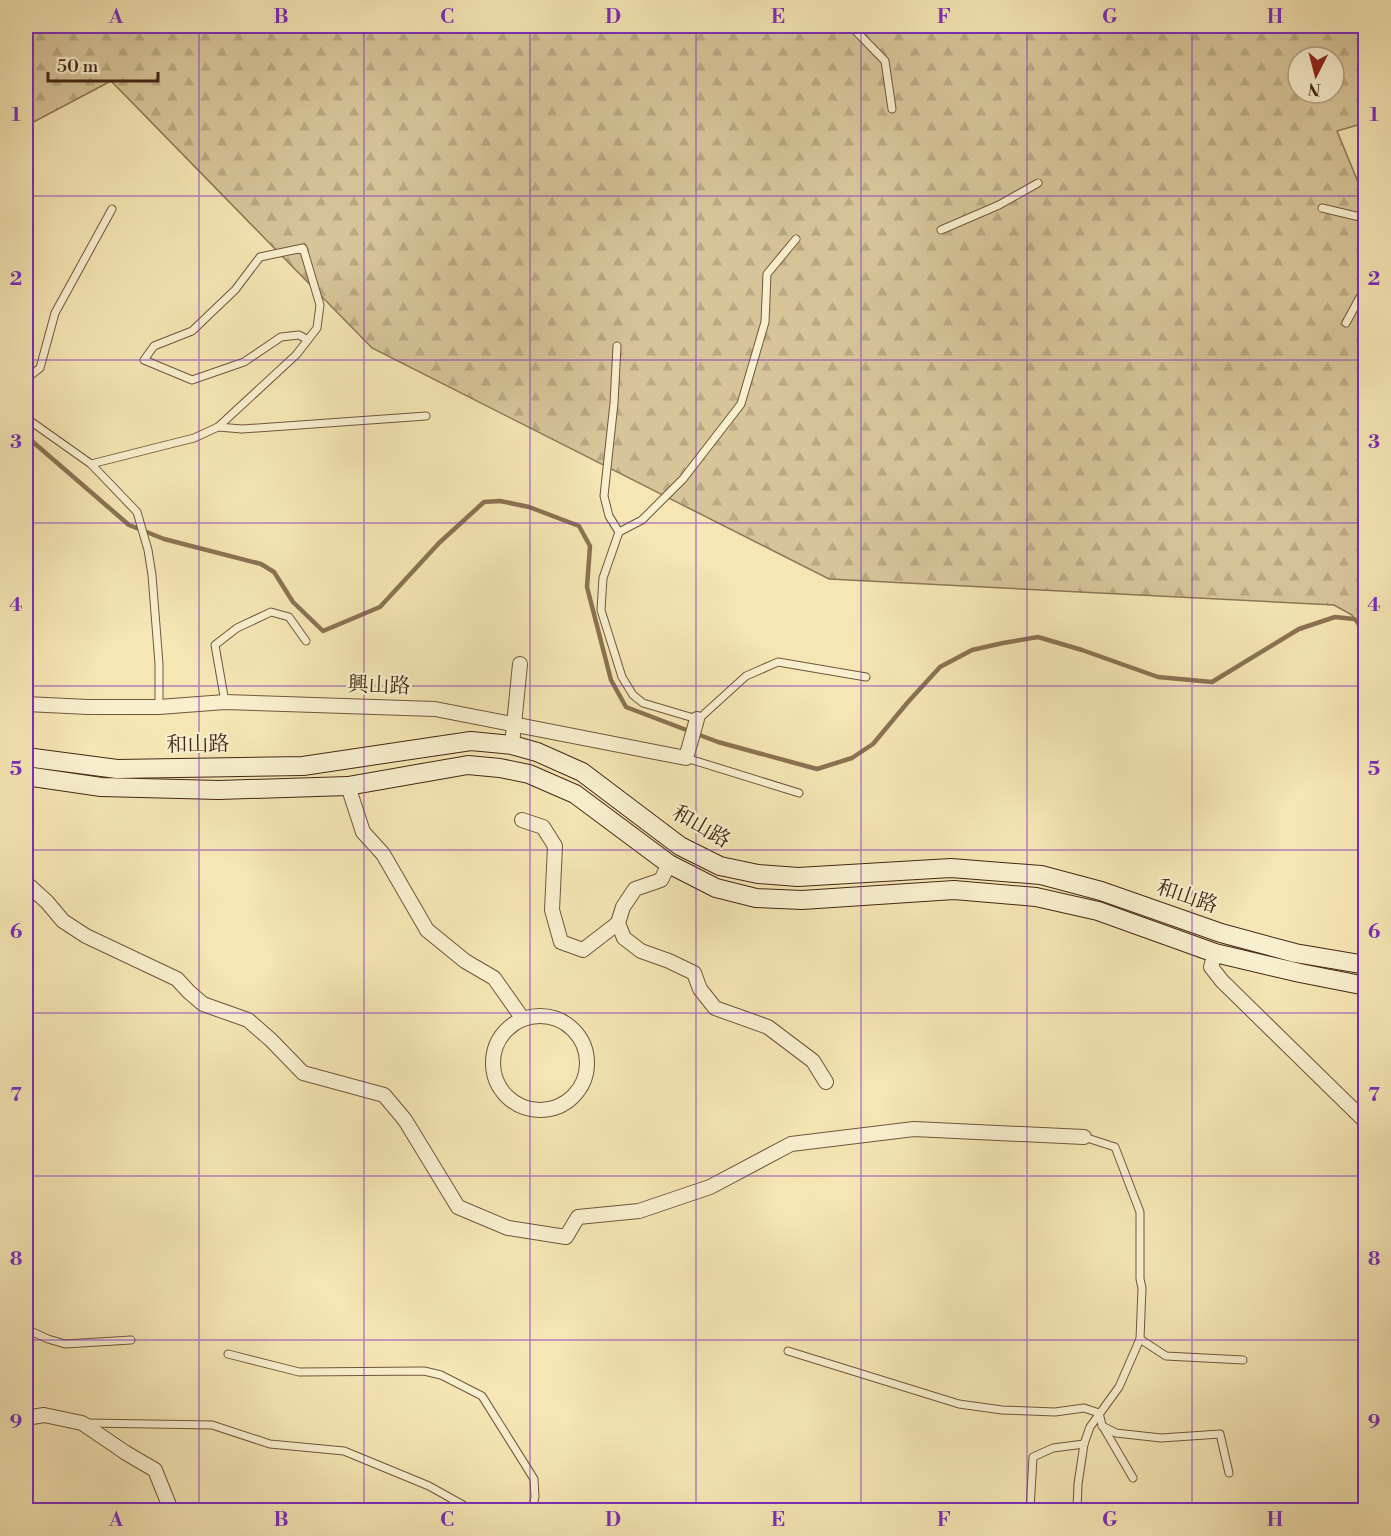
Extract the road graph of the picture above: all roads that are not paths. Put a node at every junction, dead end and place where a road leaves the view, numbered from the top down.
1 (851, 26) edge
2 (892, 110) dead end
3 (1038, 183) dead end
4 (1322, 208) dead end
5 (112, 209) dead end
6 (1365, 221) edge
7 (941, 230) dead end
8 (796, 239) dead end
9 (1365, 286) edge
10 (1346, 323) dead end
11 (308, 340) junction
12 (617, 346) dead end
13 (26, 379) edge
14 (426, 416) dead end
15 (26, 418) edge
16 (218, 427) junction
17 (91, 464) junction
18 (619, 532) junction
19 (306, 641) dead end
20 (520, 664) dead end
21 (866, 678) dead end
22 (225, 702) junction
23 (26, 704) edge
24 (159, 707) junction
25 (697, 719) junction
26 (514, 724) junction
27 (512, 745) junction
28 (26, 757) edge
29 (686, 758) junction
30 (26, 776) edge
31 (348, 786) junction
32 (799, 793) dead end
33 (522, 820) dead end
34 (669, 864) junction
35 (26, 883) edge
36 (618, 923) junction
37 (1215, 953) junction
38 (1365, 965) edge
39 (1365, 986) edge
40 (522, 1019) junction
41 (826, 1082) dead end
42 (1365, 1122) edge
43 (1083, 1137) joint
44 (26, 1329) edge
45 (1140, 1339) junction
46 (131, 1340) dead end
47 (788, 1351) dead end
48 (228, 1354) dead end
49 (1243, 1360) dead end
50 (1099, 1413) junction
51 (26, 1418) edge
52 (82, 1423) junction
53 (1102, 1425) junction
54 (1084, 1444) junction
55 (1229, 1473) dead end
56 (1134, 1478) dead end
57 (171, 1510) edge
58 (472, 1510) edge
59 (532, 1510) edge
60 (1030, 1510) edge
61 (1077, 1510) edge

1 - 2 lane
3 - 7 lane
4 - 6 lane
5 - 13 lane
8 - 18 lane
9 - 10 lane
11 - 11 lane
11 - 16 lane
12 - 18 lane
14 - 16 lane
15 - 17 lane
16 - 17 lane
17 - 24 lane
18 - 25 lane
19 - 22 lane
20 - 26 street
21 - 25 lane
22 - 24 street, 興山路
22 - 26 street, 興山路
23 - 24 street, 興山路
25 - 29 street
26 - 27 street
26 - 29 street, 興山路
27 - 28 main road, 和山路
27 - 38 main road, 和山路
29 - 32 lane
30 - 31 main road, 和山路
31 - 34 main road, 和山路
31 - 40 street
33 - 36 street
34 - 36 street
34 - 37 main road, 和山路
35 - 43 street
36 - 41 street
37 - 39 main road, 和山路
37 - 42 street
40 - 40 street
43 - 45 lane
44 - 46 lane
45 - 49 lane
45 - 50 lane
47 - 50 lane
48 - 59 lane
50 - 53 lane
50 - 54 lane
51 - 52 street
52 - 57 street
52 - 58 lane
53 - 55 lane
53 - 56 lane
54 - 60 lane
54 - 61 lane

